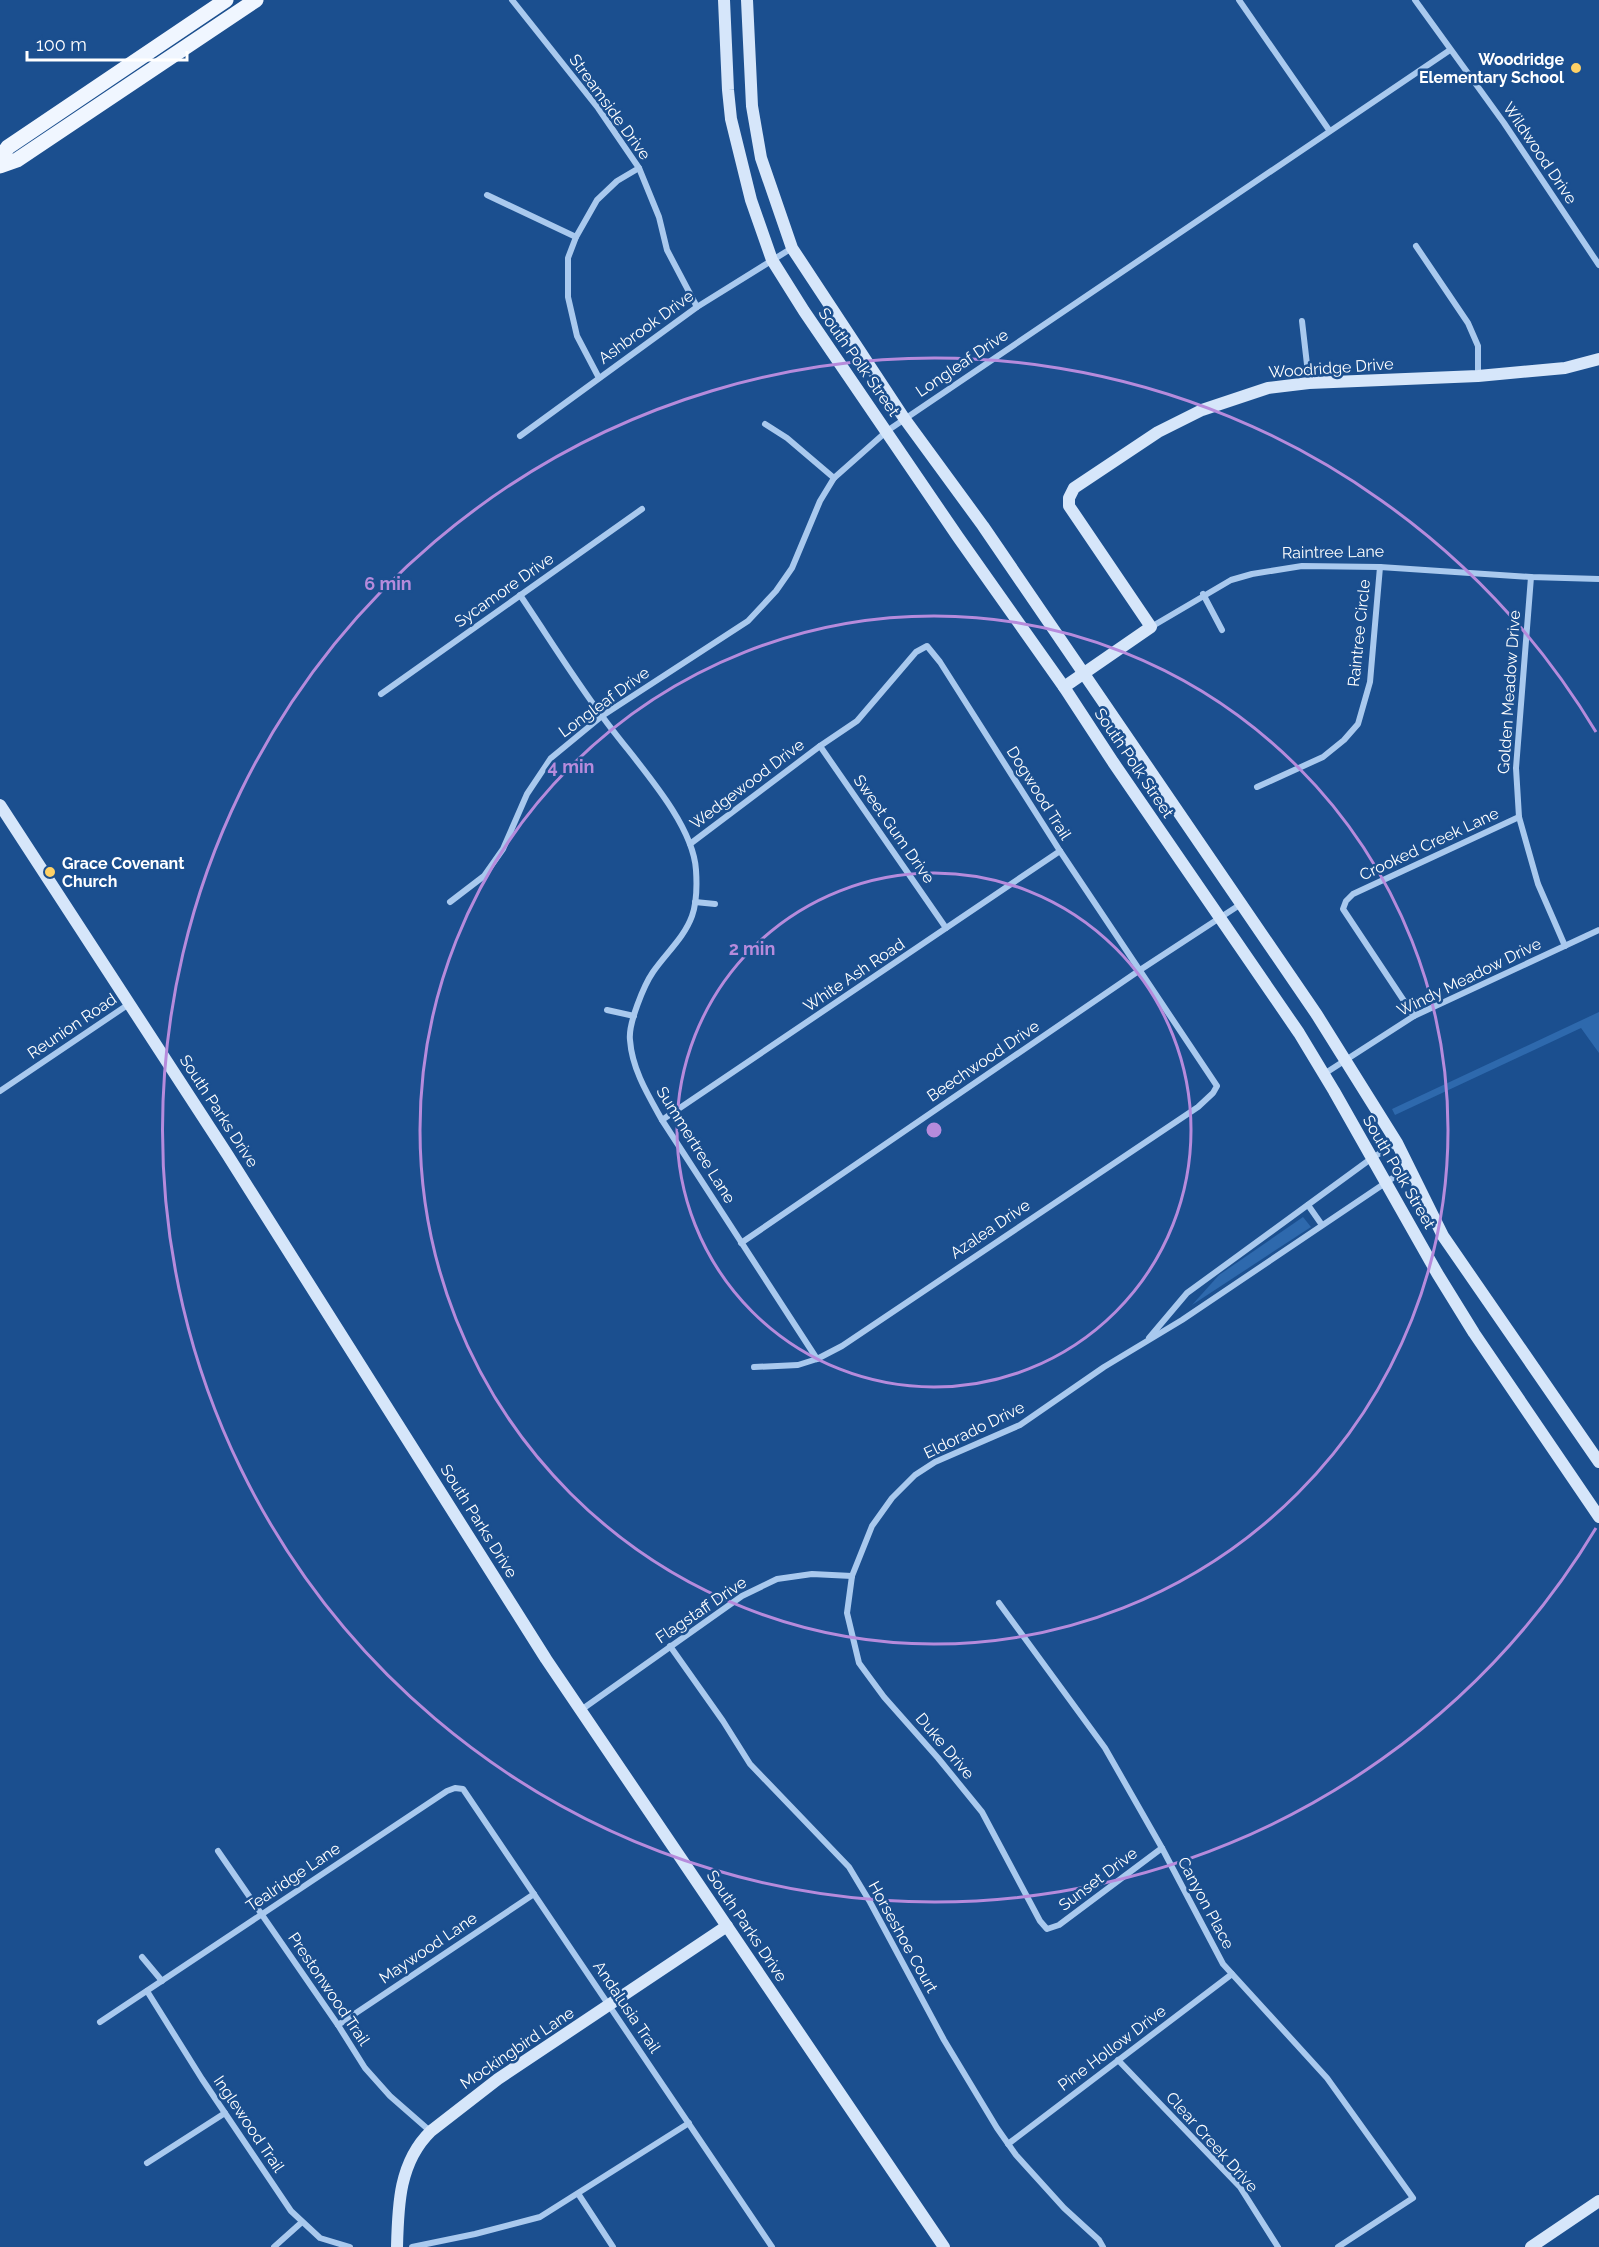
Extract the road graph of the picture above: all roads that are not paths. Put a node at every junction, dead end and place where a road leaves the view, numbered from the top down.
1 (226, 0) edge
2 (256, 0) edge
3 (513, 0) edge
4 (724, 0) edge
5 (747, 0) edge
6 (1239, 0) edge
7 (1415, 0) edge
8 (1450, 50) junction
9 (1329, 130) junction
10 (0, 158) edge
11 (0, 166) edge
12 (639, 168) junction
13 (487, 195) dead end
14 (576, 237) junction
15 (1416, 246) dead end
16 (792, 248) junction
17 (772, 260) junction
18 (1599, 265) edge
19 (697, 307) junction
20 (1302, 321) dead end
21 (1599, 358) edge
22 (1478, 376) junction
23 (599, 378) junction
24 (1309, 383) junction
25 (904, 418) junction
26 (765, 424) dead end
27 (886, 431) junction
28 (519, 436) dead end
29 (834, 478) junction
30 (642, 509) dead end
31 (1380, 567) junction
32 (1530, 577) junction
33 (1599, 579) edge
34 (1203, 594) junction
35 (520, 595) junction
36 (1151, 627) junction
37 (1222, 630) dead end
38 (1084, 674) junction
39 (1064, 687) junction
40 (381, 694) dead end
41 (602, 717) junction
42 (820, 746) junction
43 (1257, 787) dead end
44 (0, 805) edge
45 (1519, 817) junction
46 (690, 844) junction
47 (1060, 851) junction
48 (450, 902) dead end
49 (694, 902) junction
50 (1242, 903) junction
51 (715, 904) dead end
52 (1220, 919) junction
53 (946, 928) junction
54 (1599, 930) edge
55 (1565, 946) junction
56 (1140, 970) junction
57 (129, 1004) junction
58 (607, 1010) dead end
59 (634, 1016) junction
60 (1414, 1016) junction
61 (1345, 1061) junction
62 (1324, 1074) junction
63 (1211, 1077) joint
64 (0, 1091) edge
65 (662, 1120) junction
66 (1397, 1143) junction
67 (1372, 1158) junction
68 (1409, 1167) junction
69 (1386, 1182) junction
70 (1308, 1205) junction
71 (1322, 1225) junction
72 (741, 1243) junction
73 (1145, 1343) junction
74 (817, 1359) junction
75 (754, 1367) dead end
76 (1599, 1462) edge
77 (1599, 1517) edge
78 (852, 1576) junction
79 (999, 1603) dead end
80 (670, 1646) junction
81 (581, 1710) junction
82 (455, 1788) joint
83 (1162, 1848) junction
84 (218, 1851) dead end
85 (534, 1894) junction
86 (262, 1914) junction
87 (727, 1926) junction
88 (1047, 1929) joint
89 (142, 1957) dead end
90 (1232, 1974) junction
91 (162, 1981) junction
92 (147, 1991) junction
93 (609, 2005) junction
94 (100, 2022) dead end
95 (338, 2025) junction
96 (1118, 2060) junction
97 (225, 2113) junction
98 (689, 2123) junction
99 (431, 2131) junction
100 (1008, 2144) junction
101 (147, 2163) dead end
102 (579, 2195) junction
103 (1599, 2201) edge
104 (302, 2222) junction
105 (274, 2247) edge
106 (350, 2247) edge
107 (397, 2247) edge
108 (412, 2247) edge
109 (613, 2247) edge
110 (772, 2247) edge
111 (944, 2247) edge
112 (1102, 2247) edge
113 (1278, 2247) edge
114 (1338, 2247) edge
115 (1531, 2247) edge

1 - 10 main road
2 - 11 main road
3 - 12 street, Streamside Drive
4 - 17 main road, South Polk Street
5 - 16 main road, South Polk Street
6 - 9 street
7 - 8 street, Wildwood Drive
8 - 9 street, Longleaf Drive
8 - 18 street, Wildwood Drive
9 - 25 street, Longleaf Drive
12 - 14 street
12 - 19 street, Streamside Drive
13 - 14 street
14 - 23 street
15 - 22 street
16 - 17 street, Ashbrook Drive
16 - 25 main road, South Polk Street
17 - 19 street, Ashbrook Drive
17 - 27 main road, South Polk Street
19 - 23 street, Ashbrook Drive
20 - 24 street
21 - 22 main road, Woodridge Drive
22 - 24 main road, Woodridge Drive
23 - 28 street, Ashbrook Drive
24 - 36 main road, Woodridge Drive
25 - 27 street, Longleaf Drive
25 - 38 main road, South Polk Street
26 - 29 street
27 - 29 street, Longleaf Drive
27 - 39 main road, South Polk Street
29 - 41 street, Longleaf Drive
30 - 35 street, Sycamore Drive
31 - 32 street, Raintree Lane
31 - 34 street, Raintree Lane
31 - 43 street, Raintree Circle
32 - 33 street, Raintree Lane
32 - 45 street, Golden Meadow Drive
34 - 36 street, Raintree Lane
34 - 37 street
35 - 40 street, Sycamore Drive
35 - 41 street, Summertree Lane
36 - 38 main road, Raintree Lane
38 - 39 main road, Raintree Lane
38 - 50 main road, South Polk Street
39 - 52 main road, South Polk Street
41 - 46 street, Summertree Lane
41 - 48 street, Longleaf Drive
42 - 46 street, Wedgewood Drive
42 - 47 street, Dogwood Trail
42 - 53 street, Sweet Gum Drive
44 - 57 main road, South Parks Drive
45 - 55 street, Golden Meadow Drive
45 - 60 street, Crooked Creek Lane
46 - 49 street, Summertree Lane
47 - 53 street, White Ash Road
47 - 56 street, Dogwood Trail
49 - 51 street
49 - 59 street, Summertree Lane
50 - 52 street, Beechwood Drive
50 - 61 main road, South Polk Street
52 - 56 street, Beechwood Drive
52 - 62 main road, South Polk Street
53 - 65 street, White Ash Road
54 - 55 street, Windy Meadow Drive
55 - 60 street, Windy Meadow Drive
56 - 63 street, Dogwood Trail
56 - 72 street, Beechwood Drive
57 - 64 street, Reunion Road
57 - 81 main road, South Parks Drive
58 - 59 street
59 - 65 street, Summertree Lane
60 - 61 street, Windy Meadow Drive
61 - 62 street, Windy Meadow Drive
61 - 66 main road, South Polk Street
62 - 67 main road, South Polk Street
63 - 74 street, Azalea Drive
65 - 72 street, Summertree Lane
66 - 67 street, Eldorado Drive
66 - 68 main road, South Polk Street
67 - 69 main road, South Polk Street
67 - 70 street, Eldorado Drive
68 - 69 street, Eldorado Drive
68 - 76 main road, South Polk Street
69 - 71 street, Eldorado Drive
69 - 77 main road, South Polk Street
70 - 71 street
70 - 73 street, Eldorado Drive
71 - 73 street, Eldorado Drive
72 - 74 street, Summertree Lane
73 - 78 street, Eldorado Drive
74 - 75 street, Azalea Drive
78 - 80 street, Flagstaff Drive
78 - 88 street, Duke Drive
79 - 83 street, Canyon Place
80 - 81 street, Flagstaff Drive
80 - 100 street, Horseshoe Court
81 - 87 main road, South Parks Drive
82 - 85 street, Andalusia Trail
82 - 86 street, Tealridge Lane
83 - 88 street, Sunset Drive
83 - 90 street, Canyon Place
84 - 86 street, Prestonwood Trail
85 - 93 street, Andalusia Trail
85 - 95 street, Maywood Lane
86 - 91 street, Tealridge Lane
86 - 95 street, Prestonwood Trail
87 - 93 main road, Mockingbird Lane
87 - 111 main road, South Parks Drive
89 - 91 street
90 - 96 street, Pine Hollow Drive
90 - 114 street, Canyon Place
91 - 92 street, Tealridge Lane
92 - 94 street, Tealridge Lane
92 - 97 street, Inglewood Trail
93 - 98 street, Andalusia Trail
93 - 99 main road, Mockingbird Lane
95 - 99 street, Prestonwood Trail
96 - 100 street, Pine Hollow Drive
96 - 113 street, Clear Creek Drive
97 - 101 street
97 - 104 street, Inglewood Trail
98 - 102 street
98 - 110 street, Andalusia Trail
99 - 107 main road, Mockingbird Lane
100 - 112 street, Horseshoe Court
102 - 108 street
102 - 109 street
103 - 115 main road
104 - 105 street
104 - 106 street, Inglewood Trail

